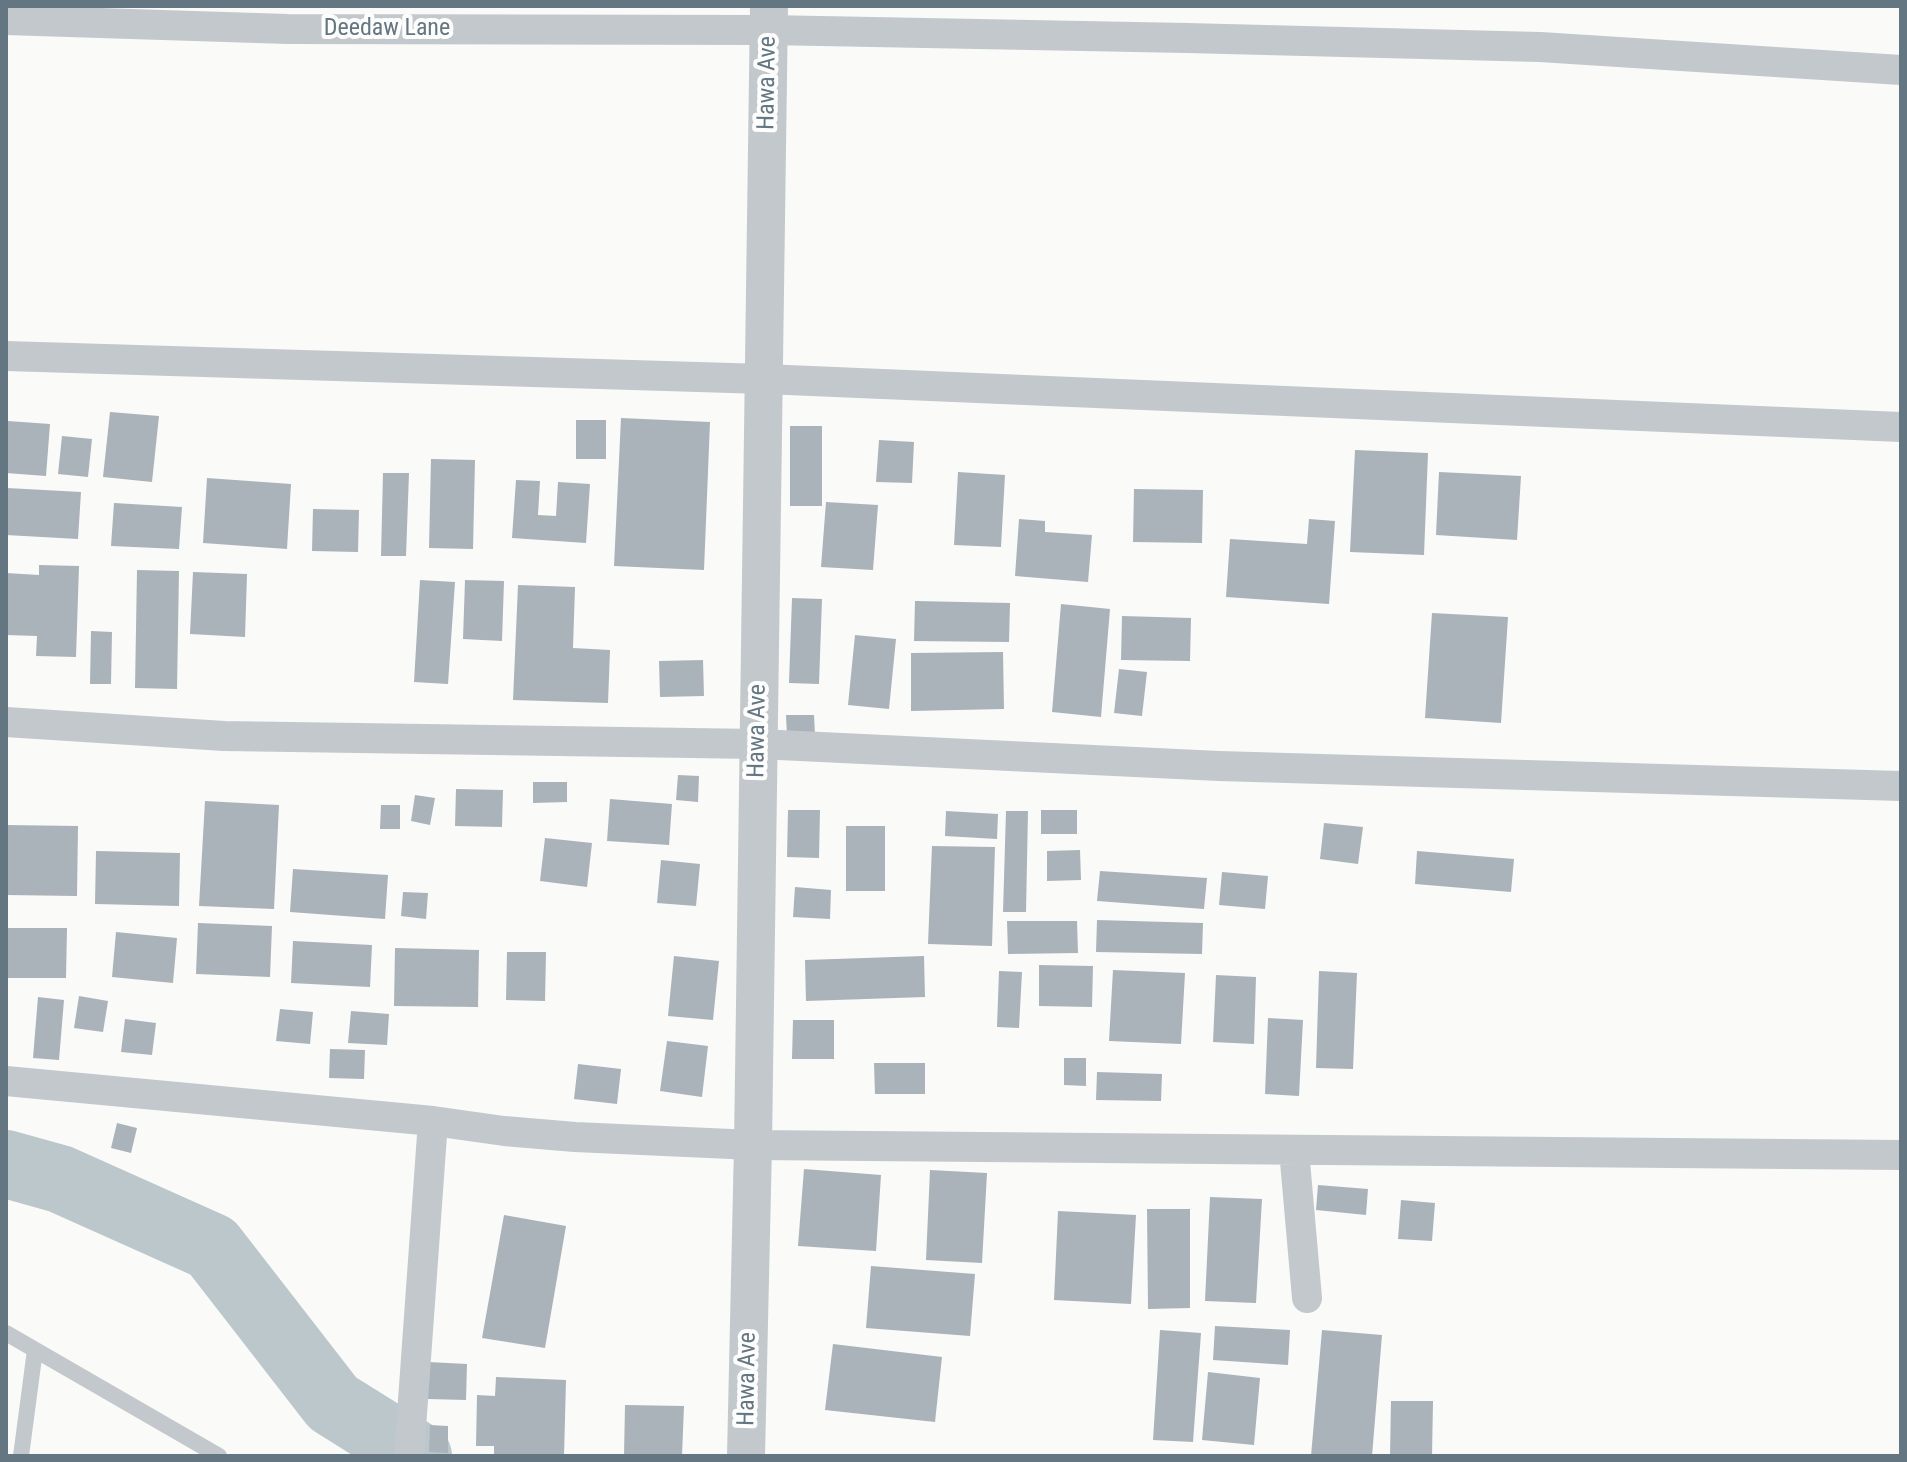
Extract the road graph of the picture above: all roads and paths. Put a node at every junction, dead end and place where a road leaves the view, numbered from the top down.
1 (768, 18) edge
2 (6, 20) edge
3 (1901, 70) edge
4 (6, 356) edge
5 (764, 379) junction
6 (1901, 427) edge
7 (6, 722) edge
8 (758, 744) junction
9 (1901, 786) edge
10 (6, 1081) edge
11 (433, 1121) junction
12 (1901, 1129) edge
13 (753, 1145) junction
14 (1294, 1150) junction
15 (1901, 1155) edge
16 (1307, 1298) dead end
17 (6, 1333) edge
18 (35, 1350) junction
19 (21, 1456) edge
20 (219, 1456) edge
21 (409, 1456) edge
22 (746, 1456) edge

1 - 2 street, Deedaw Lane
1 - 3 street, Deedaw Lane
1 - 5 street, Hawa Ave
4 - 5 street
5 - 6 street
5 - 8 street, Hawa Ave
7 - 8 street
8 - 9 street
8 - 13 street, Hawa Ave
10 - 11 street
11 - 13 street
11 - 21 street
12 - 15 street
13 - 14 street
13 - 22 street, Hawa Ave
14 - 15 street
14 - 16 street
17 - 18 lane
18 - 19 lane
18 - 20 lane

